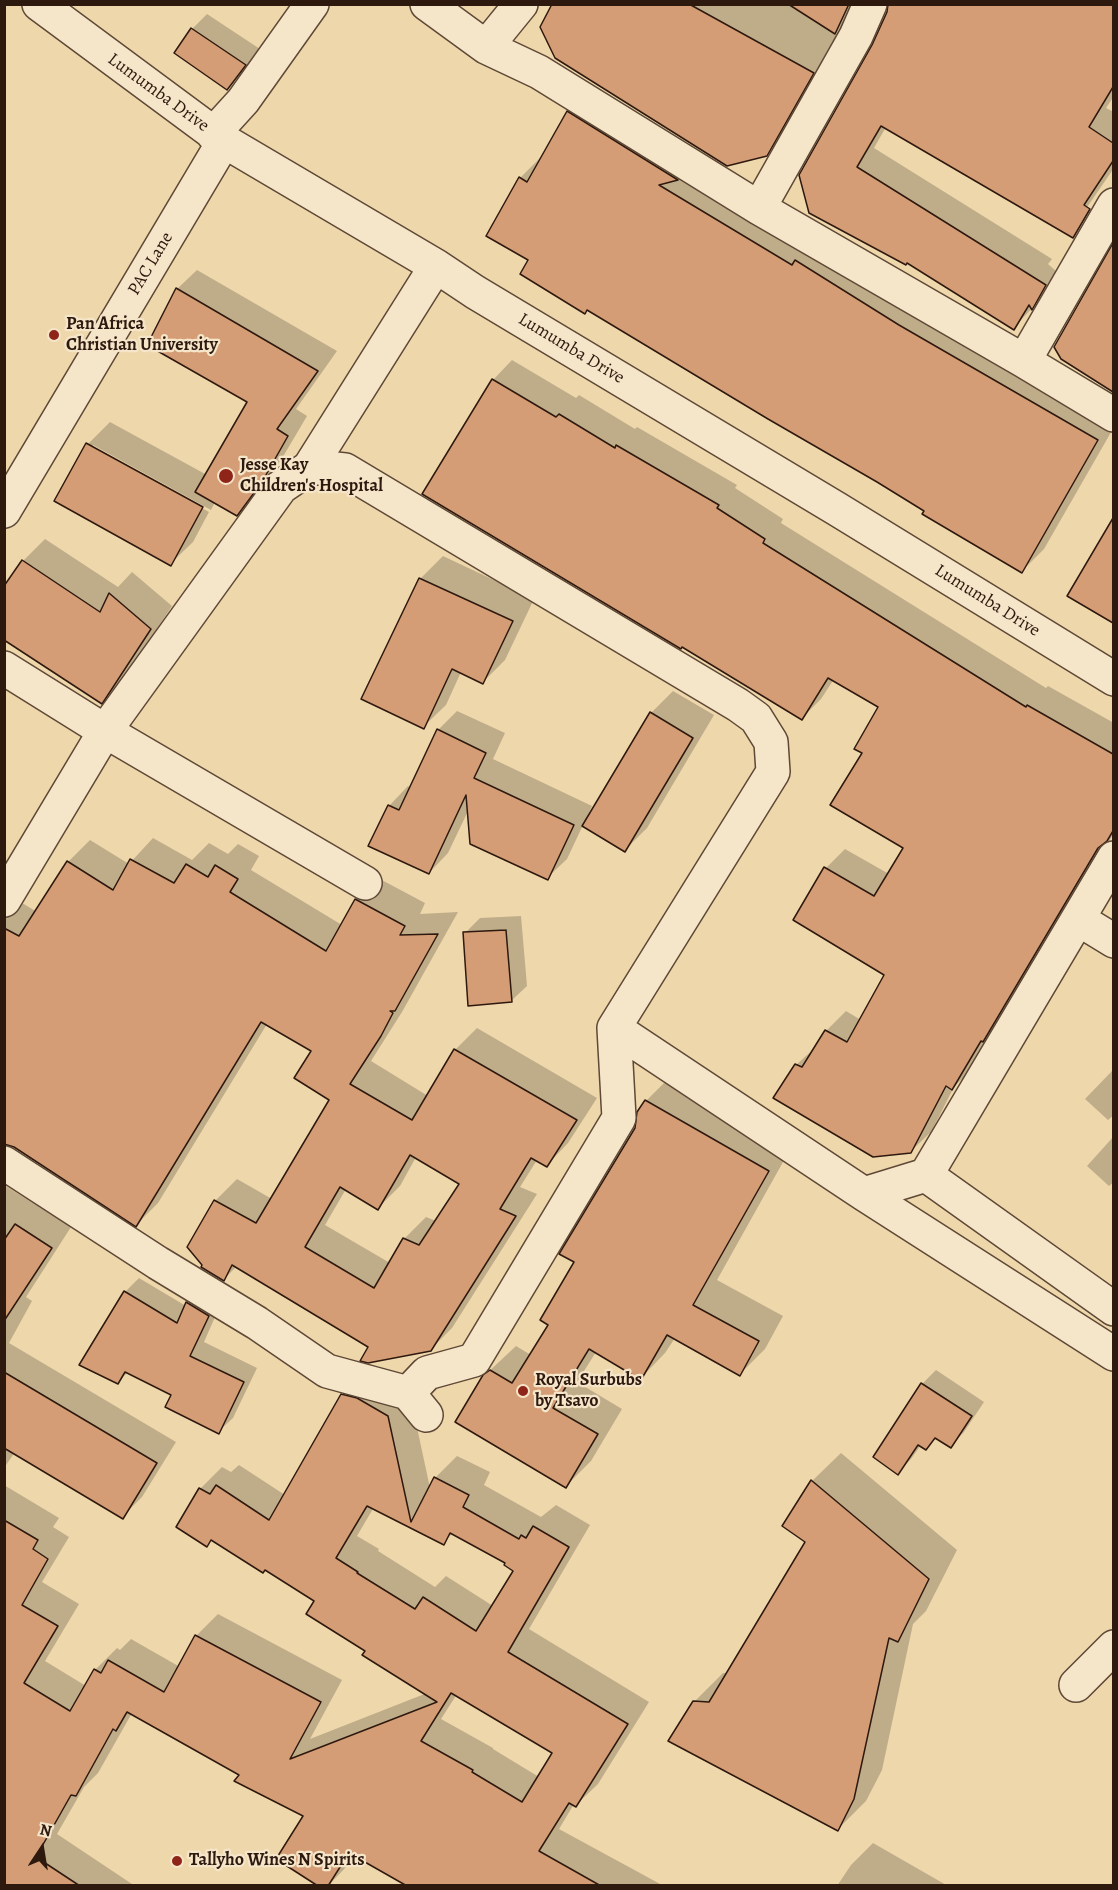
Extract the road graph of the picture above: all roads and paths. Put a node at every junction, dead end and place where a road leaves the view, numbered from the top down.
1 (39, 4) edge
2 (312, 4) edge
3 (427, 4) edge
4 (522, 4) edge
5 (870, 4) edge
6 (486, 47) junction
7 (218, 137) junction
8 (1113, 205) edge
9 (759, 208) junction
10 (436, 266) junction
11 (1024, 361) junction
12 (1113, 415) edge
13 (309, 468) junction
14 (4, 511) edge
15 (4, 668) edge
16 (1113, 679) edge
17 (105, 731) junction
18 (1113, 858) edge
19 (365, 883) dead end
20 (4, 900) edge
21 (1078, 919) junction
22 (1113, 941) edge
23 (614, 1028) junction
24 (4, 1163) edge
25 (926, 1175) junction
26 (864, 1194) junction
27 (1113, 1309) edge
28 (1113, 1354) edge
29 (1113, 1647) edge
30 (1076, 1685) dead end

1 - 7 street, Lumumba Drive
2 - 7 street, PAC Lane
3 - 6 street
4 - 6 street
5 - 9 street
6 - 9 street
7 - 10 street, Lumumba Drive
7 - 14 street, PAC Lane
8 - 11 street
9 - 11 street
10 - 13 street
10 - 16 street, Lumumba Drive
11 - 12 street
13 - 17 street
13 - 23 street
15 - 17 street
17 - 19 street
17 - 20 street
18 - 21 street
21 - 22 street
21 - 25 street
23 - 24 street
23 - 26 street
25 - 26 street
25 - 27 street
26 - 28 street
29 - 30 street

